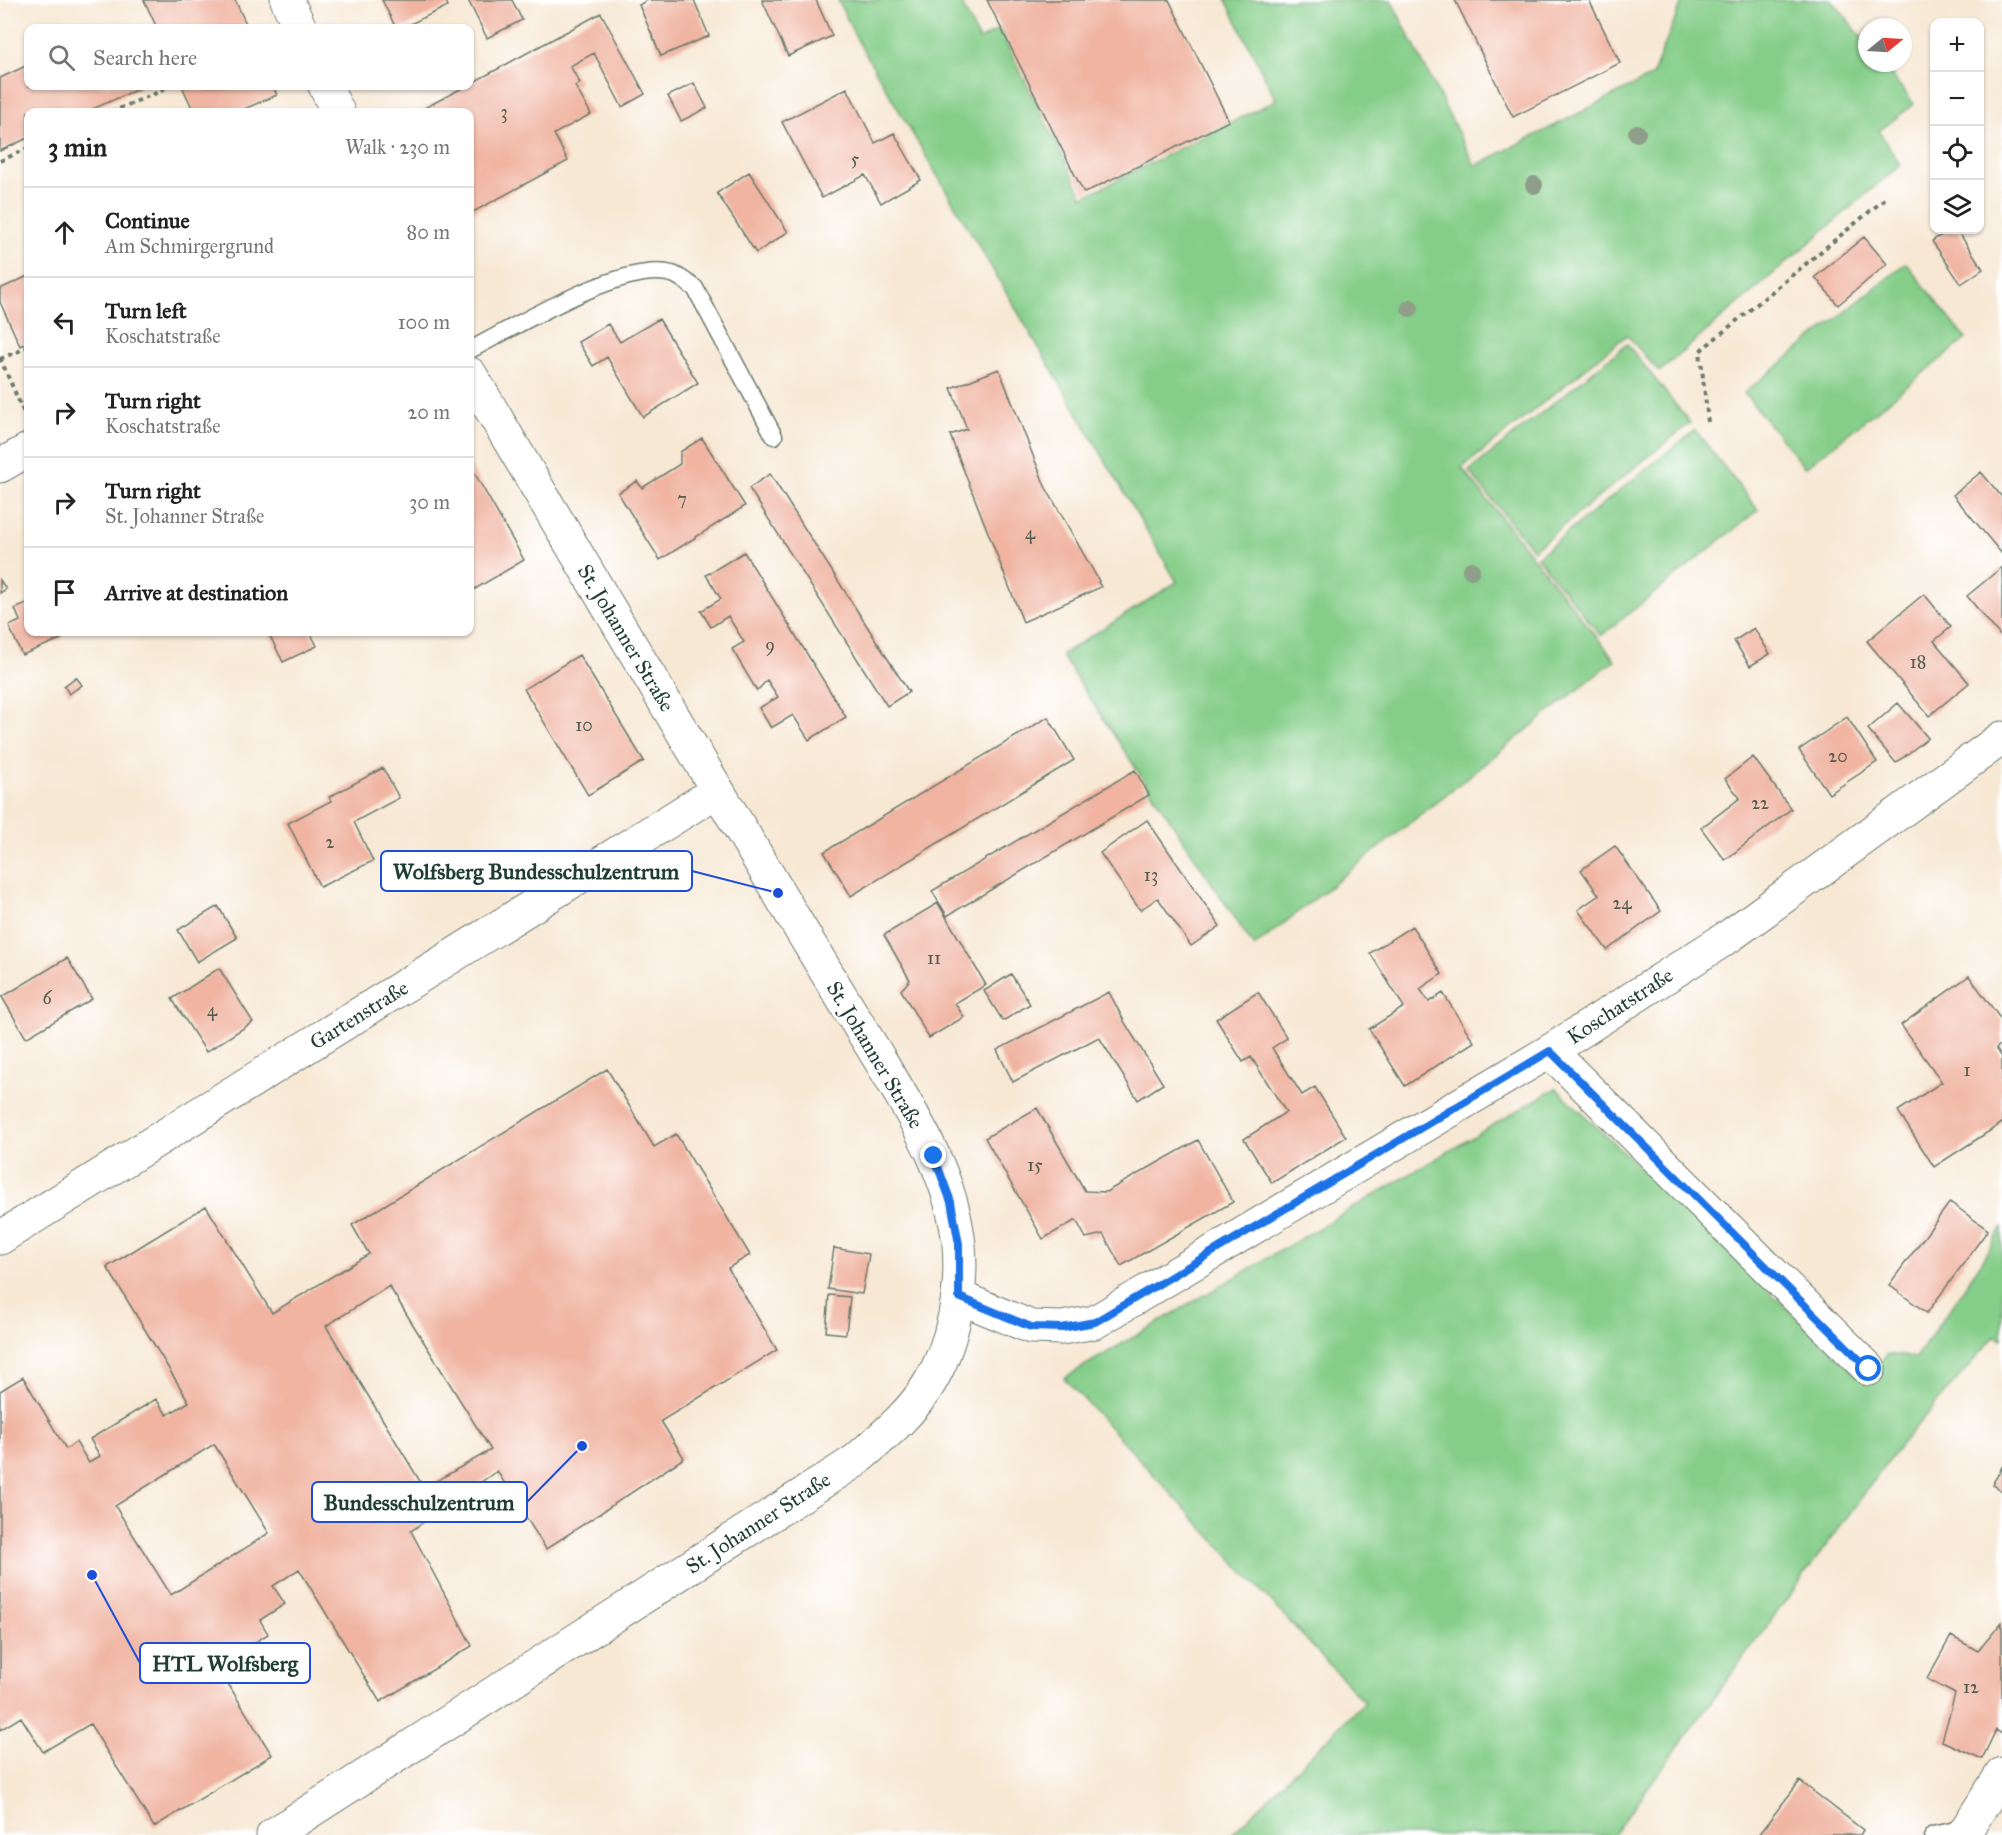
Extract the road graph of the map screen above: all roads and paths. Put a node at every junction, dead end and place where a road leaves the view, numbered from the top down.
1 (287, 0) edge
2 (298, 24) edge
3 (163, 90) edge
4 (328, 90) edge
5 (120, 108) edge
6 (336, 108) edge
7 (24, 150) edge
8 (0, 161) edge
9 (1886, 198) dead end
10 (474, 348) edge
11 (24, 349) edge
12 (0, 358) edge
13 (474, 381) edge
14 (24, 413) edge
15 (1708, 422) dead end
16 (774, 436) dead end
17 (24, 452) edge
18 (0, 466) edge
19 (2002, 738) edge
20 (717, 791) junction
21 (1550, 1051) junction
22 (0, 1238) edge
23 (959, 1297) junction
24 (1869, 1369) dead end
25 (2002, 1774) edge
26 (1966, 1832) edge
27 (273, 1835) edge
28 (1933, 1835) edge

1 - 2 street
3 - 5 path
4 - 6 street
7 - 8 path
9 - 15 path
10 - 16 lane
11 - 12 path
12 - 14 path
13 - 20 street, St. Johanner Straße
17 - 18 street
19 - 21 street, Koschatstraße
20 - 22 street, Gartenstraße
20 - 23 street, St. Johanner Straße
21 - 23 street, Koschatstraße
21 - 24 street
23 - 27 street, St. Johanner Straße
25 - 26 street
26 - 28 lane

